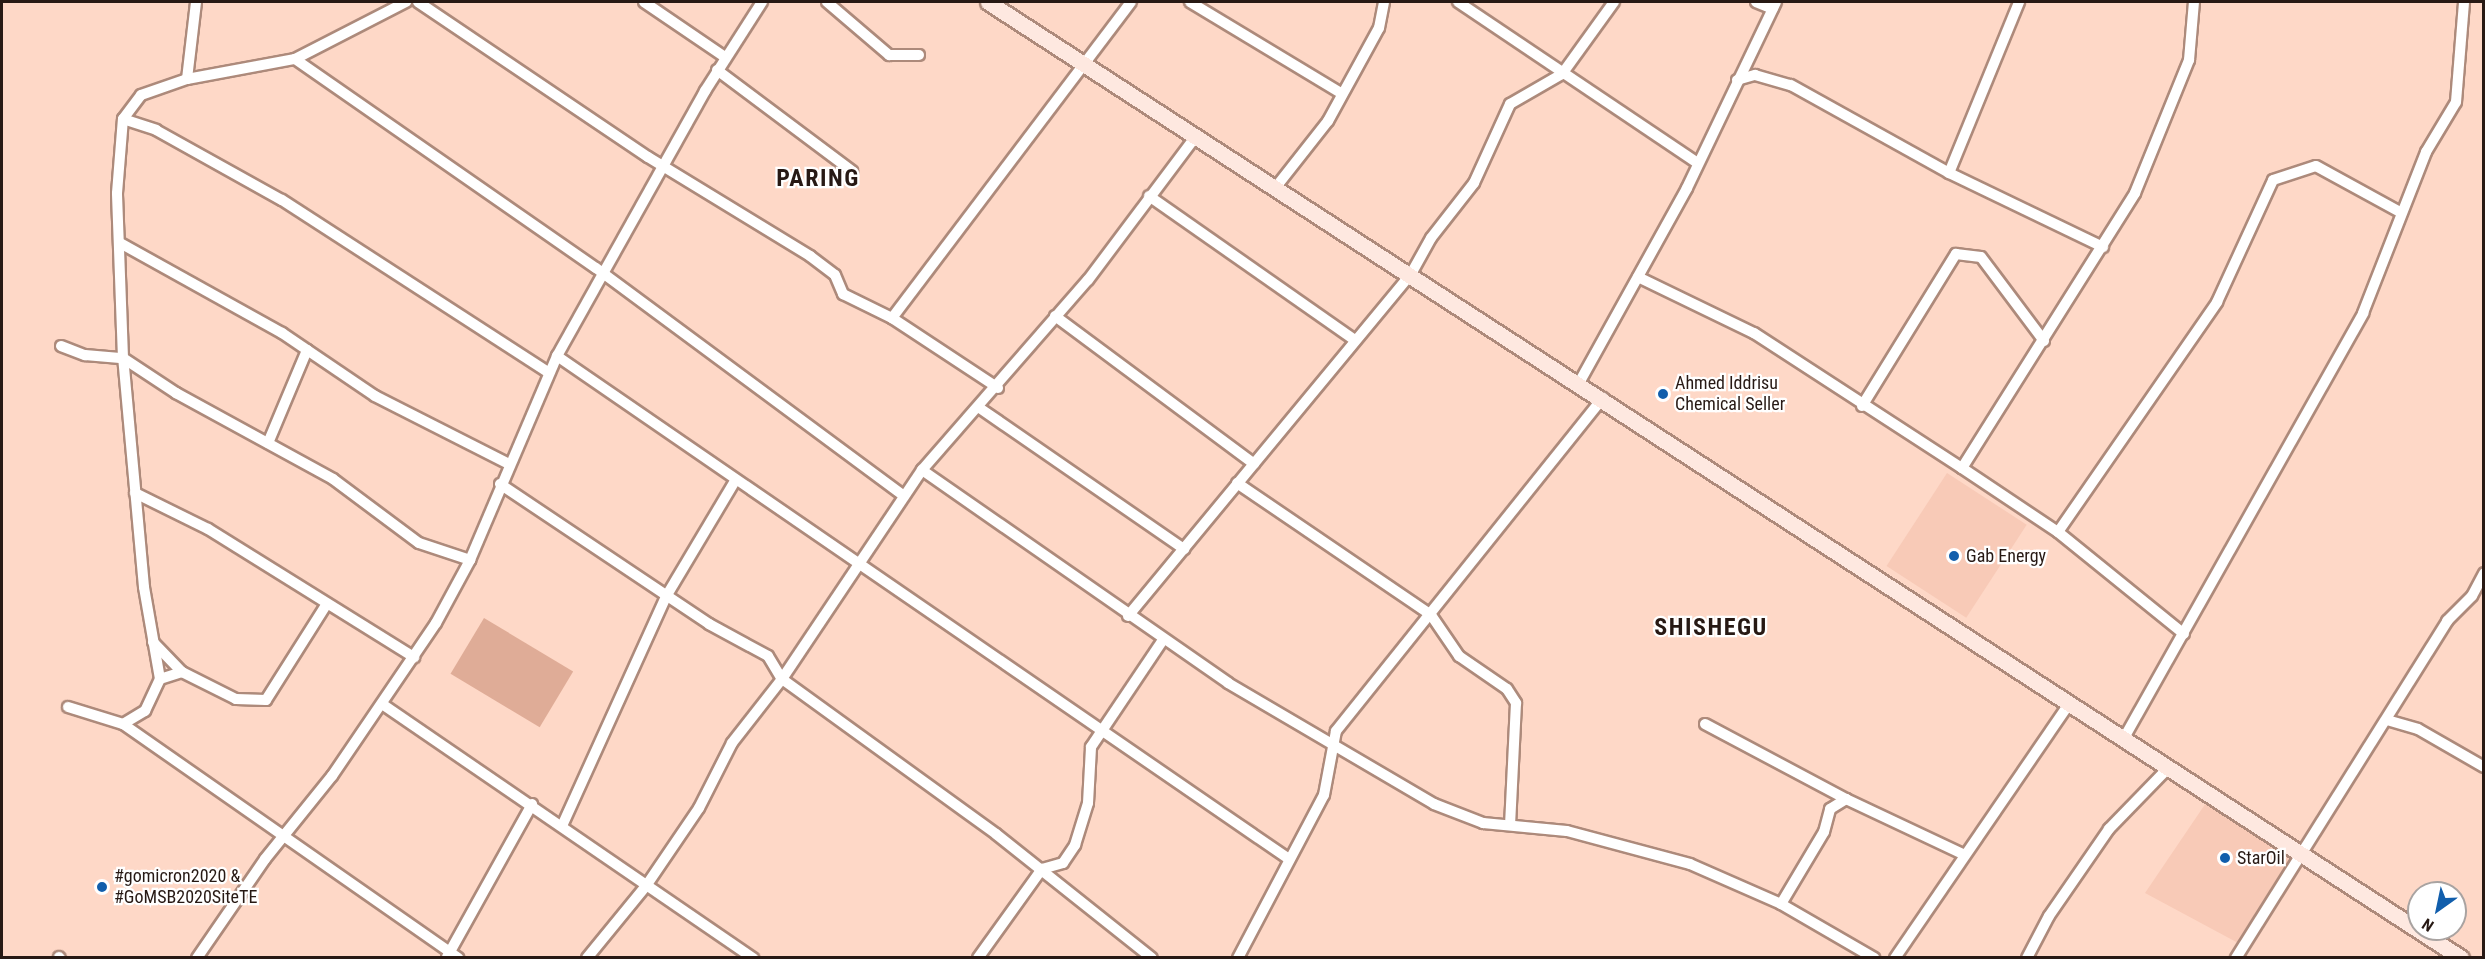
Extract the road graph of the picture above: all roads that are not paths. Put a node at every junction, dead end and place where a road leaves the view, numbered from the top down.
1 (196, 2) edge
2 (406, 2) edge
3 (418, 2) edge
4 (644, 2) edge
5 (762, 2) edge
6 (827, 2) edge
7 (988, 2) edge
8 (1131, 2) edge
9 (1190, 2) edge
10 (1384, 2) edge
11 (1458, 2) edge
12 (1614, 2) edge
13 (1756, 2) edge
14 (2019, 2) edge
15 (2194, 2) edge
16 (2464, 2) edge
17 (1775, 5) edge
18 (919, 55) dead end
19 (725, 57) junction
20 (295, 59) junction
21 (1084, 66) junction
22 (717, 70) junction
23 (1562, 74) junction
24 (187, 79) junction
25 (1737, 80) junction
26 (1341, 93) junction
27 (123, 118) junction
28 (1196, 136) junction
29 (662, 164) junction
30 (1698, 164) junction
31 (852, 171) dead end
32 (1949, 173) junction
33 (1276, 187) junction
34 (1149, 196) junction
35 (2400, 212) junction
36 (122, 244) junction
37 (2103, 247) junction
38 (602, 274) junction
39 (1411, 274) junction
40 (1638, 277) junction
41 (1055, 316) junction
42 (892, 318) junction
43 (1353, 339) junction
44 (2044, 341) junction
45 (61, 346) dead end
46 (307, 350) junction
47 (556, 356) junction
48 (123, 358) junction
49 (549, 373) junction
50 (1579, 383) junction
51 (998, 388) junction
52 (1603, 398) junction
53 (1862, 406) junction
54 (981, 409) junction
55 (268, 443) junction
56 (507, 463) junction
57 (1254, 464) junction
58 (1962, 468) junction
59 (921, 471) junction
60 (735, 481) junction
61 (1238, 483) junction
62 (500, 484) junction
63 (135, 493) junction
64 (903, 495) junction
65 (2058, 532) junction
66 (1184, 549) junction
67 (470, 560) junction
68 (855, 563) junction
69 (2484, 573) edge
70 (667, 595) junction
71 (2472, 596) junction
72 (2484, 601) edge
73 (326, 605) junction
74 (1431, 615) junction
75 (1128, 616) junction
76 (2184, 634) junction
77 (152, 640) junction
78 (1163, 640) junction
79 (414, 657) junction
80 (182, 672) junction
81 (160, 679) junction
82 (782, 679) junction
83 (382, 704) junction
84 (2069, 704) junction
85 (68, 706) dead end
86 (2387, 720) junction
87 (123, 724) junction
88 (1705, 724) dead end
89 (1100, 731) junction
90 (2124, 738) junction
91 (1331, 741) junction
92 (2169, 767) junction
93 (2484, 767) edge
94 (1846, 799) junction
95 (531, 804) junction
96 (1510, 824) junction
97 (562, 826) junction
98 (284, 835) junction
99 (2301, 852) junction
100 (1963, 855) junction
101 (1289, 859) junction
102 (1042, 869) junction
103 (646, 886) junction
104 (1781, 904) junction
105 (452, 955) edge
106 (2451, 955) edge
107 (197, 957) edge
108 (587, 957) edge
109 (753, 957) edge
110 (978, 957) edge
111 (1152, 957) edge
112 (1238, 957) edge
113 (1874, 957) edge
114 (1895, 957) edge
115 (2028, 957) edge
116 (2236, 957) edge

1 - 24 street
2 - 20 street
3 - 29 street
4 - 19 street
5 - 19 street
6 - 18 street
7 - 21 main road
8 - 21 street
9 - 26 street
10 - 26 street
11 - 23 street
12 - 23 street
13 - 17 street
14 - 32 street
15 - 37 street
16 - 35 street
17 - 25 street
19 - 22 street
20 - 24 street
20 - 38 street
21 - 28 main road
21 - 42 street
22 - 29 street
22 - 31 street
23 - 30 street
23 - 39 street
24 - 27 street
25 - 30 street
25 - 32 street
26 - 33 street
27 - 36 street
27 - 49 street
28 - 33 main road
28 - 34 street
29 - 38 street
29 - 42 street
30 - 40 street
32 - 37 street
33 - 39 main road
34 - 41 street
34 - 43 street
35 - 65 street
35 - 76 street
36 - 46 street
36 - 48 street
37 - 44 street
38 - 47 street
38 - 64 street
39 - 43 street
39 - 50 main road
40 - 50 street
40 - 53 street
41 - 51 street
41 - 57 street
42 - 51 street
43 - 57 street
44 - 53 street
44 - 58 street
45 - 48 street
46 - 55 street
46 - 56 street
47 - 49 street
47 - 60 street
48 - 55 street
48 - 63 street
49 - 56 street
50 - 52 main road
51 - 54 street
52 - 74 street
52 - 84 main road
53 - 58 street
54 - 59 street
54 - 66 street
55 - 67 street
56 - 62 street
57 - 61 street
58 - 65 street
59 - 64 street
59 - 75 street
60 - 68 street
60 - 70 street
61 - 66 street
61 - 74 street
62 - 67 street
62 - 70 street
63 - 73 street
63 - 77 street
64 - 68 street
65 - 76 street
66 - 75 street
67 - 79 street
68 - 82 street
68 - 89 street
69 - 71 street
70 - 82 street
70 - 97 street
71 - 72 street
71 - 86 street
73 - 79 street
73 - 80 street
74 - 91 street
74 - 96 street
75 - 78 street
76 - 90 street
77 - 80 street
77 - 81 street
78 - 89 street
78 - 91 street
79 - 83 street
80 - 81 street
81 - 87 street
82 - 102 street
82 - 103 street
83 - 95 street
83 - 98 street
84 - 90 main road
84 - 100 street
85 - 87 street
86 - 93 street
86 - 99 street
87 - 98 street
88 - 94 street
89 - 101 street
89 - 102 street
90 - 92 main road
91 - 96 street
91 - 101 street
92 - 99 main road
92 - 115 street
94 - 100 street
94 - 104 street
95 - 97 street
95 - 105 street
96 - 104 street
97 - 103 street
98 - 105 street
98 - 107 street
99 - 106 main road
99 - 116 street
100 - 114 street
101 - 112 street
102 - 110 street
102 - 111 street
103 - 108 street
103 - 109 street
104 - 113 street

